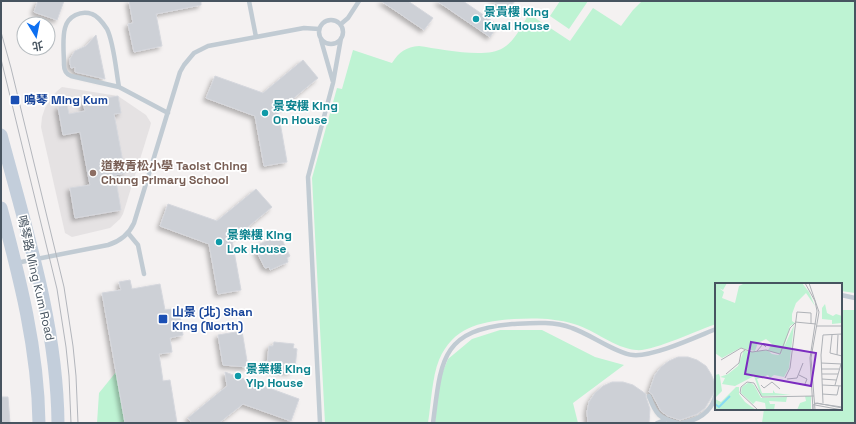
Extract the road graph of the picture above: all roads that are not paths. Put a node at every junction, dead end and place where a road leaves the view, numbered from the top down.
1 (249, 1) edge
2 (359, 1) edge
3 (341, 24) junction
4 (318, 29) junction
5 (256, 36) junction
6 (341, 38) junction
7 (321, 40) junction
8 (333, 83) junction
9 (119, 87) junction
10 (168, 113) junction
11 (1, 135) edge
12 (1, 208) edge
13 (128, 233) junction
14 (34, 260) junction
15 (16, 263) junction
16 (144, 274) dead end
17 (842, 296) edge
18 (855, 298) edge
19 (715, 329) edge
20 (649, 396) dead end
21 (715, 398) edge
22 (665, 420) junction
23 (39, 423) edge
24 (58, 423) edge
25 (320, 423) edge
26 (433, 423) edge
27 (657, 423) edge
28 (678, 423) edge
29 (682, 423) edge

1 - 5 lane
2 - 3 lane
3 - 4 lane
3 - 6 lane
4 - 5 lane
4 - 7 lane
5 - 10 lane
6 - 7 lane
6 - 8 lane
7 - 8 lane
8 - 25 lane
9 - 9 lane
9 - 10 lane
10 - 13 lane
11 - 14 main road, 鳴琴路 Ming Kum Road
12 - 15 main road, 鳴琴路 Ming Kum Road
13 - 14 lane
13 - 16 lane
14 - 15 lane
14 - 24 main road, 鳴琴路 Ming Kum Road
15 - 23 main road, 鳴琴路 Ming Kum Road
17 - 18 lane
19 - 26 lane
20 - 22 lane
21 - 29 lane
22 - 27 lane
22 - 28 lane

